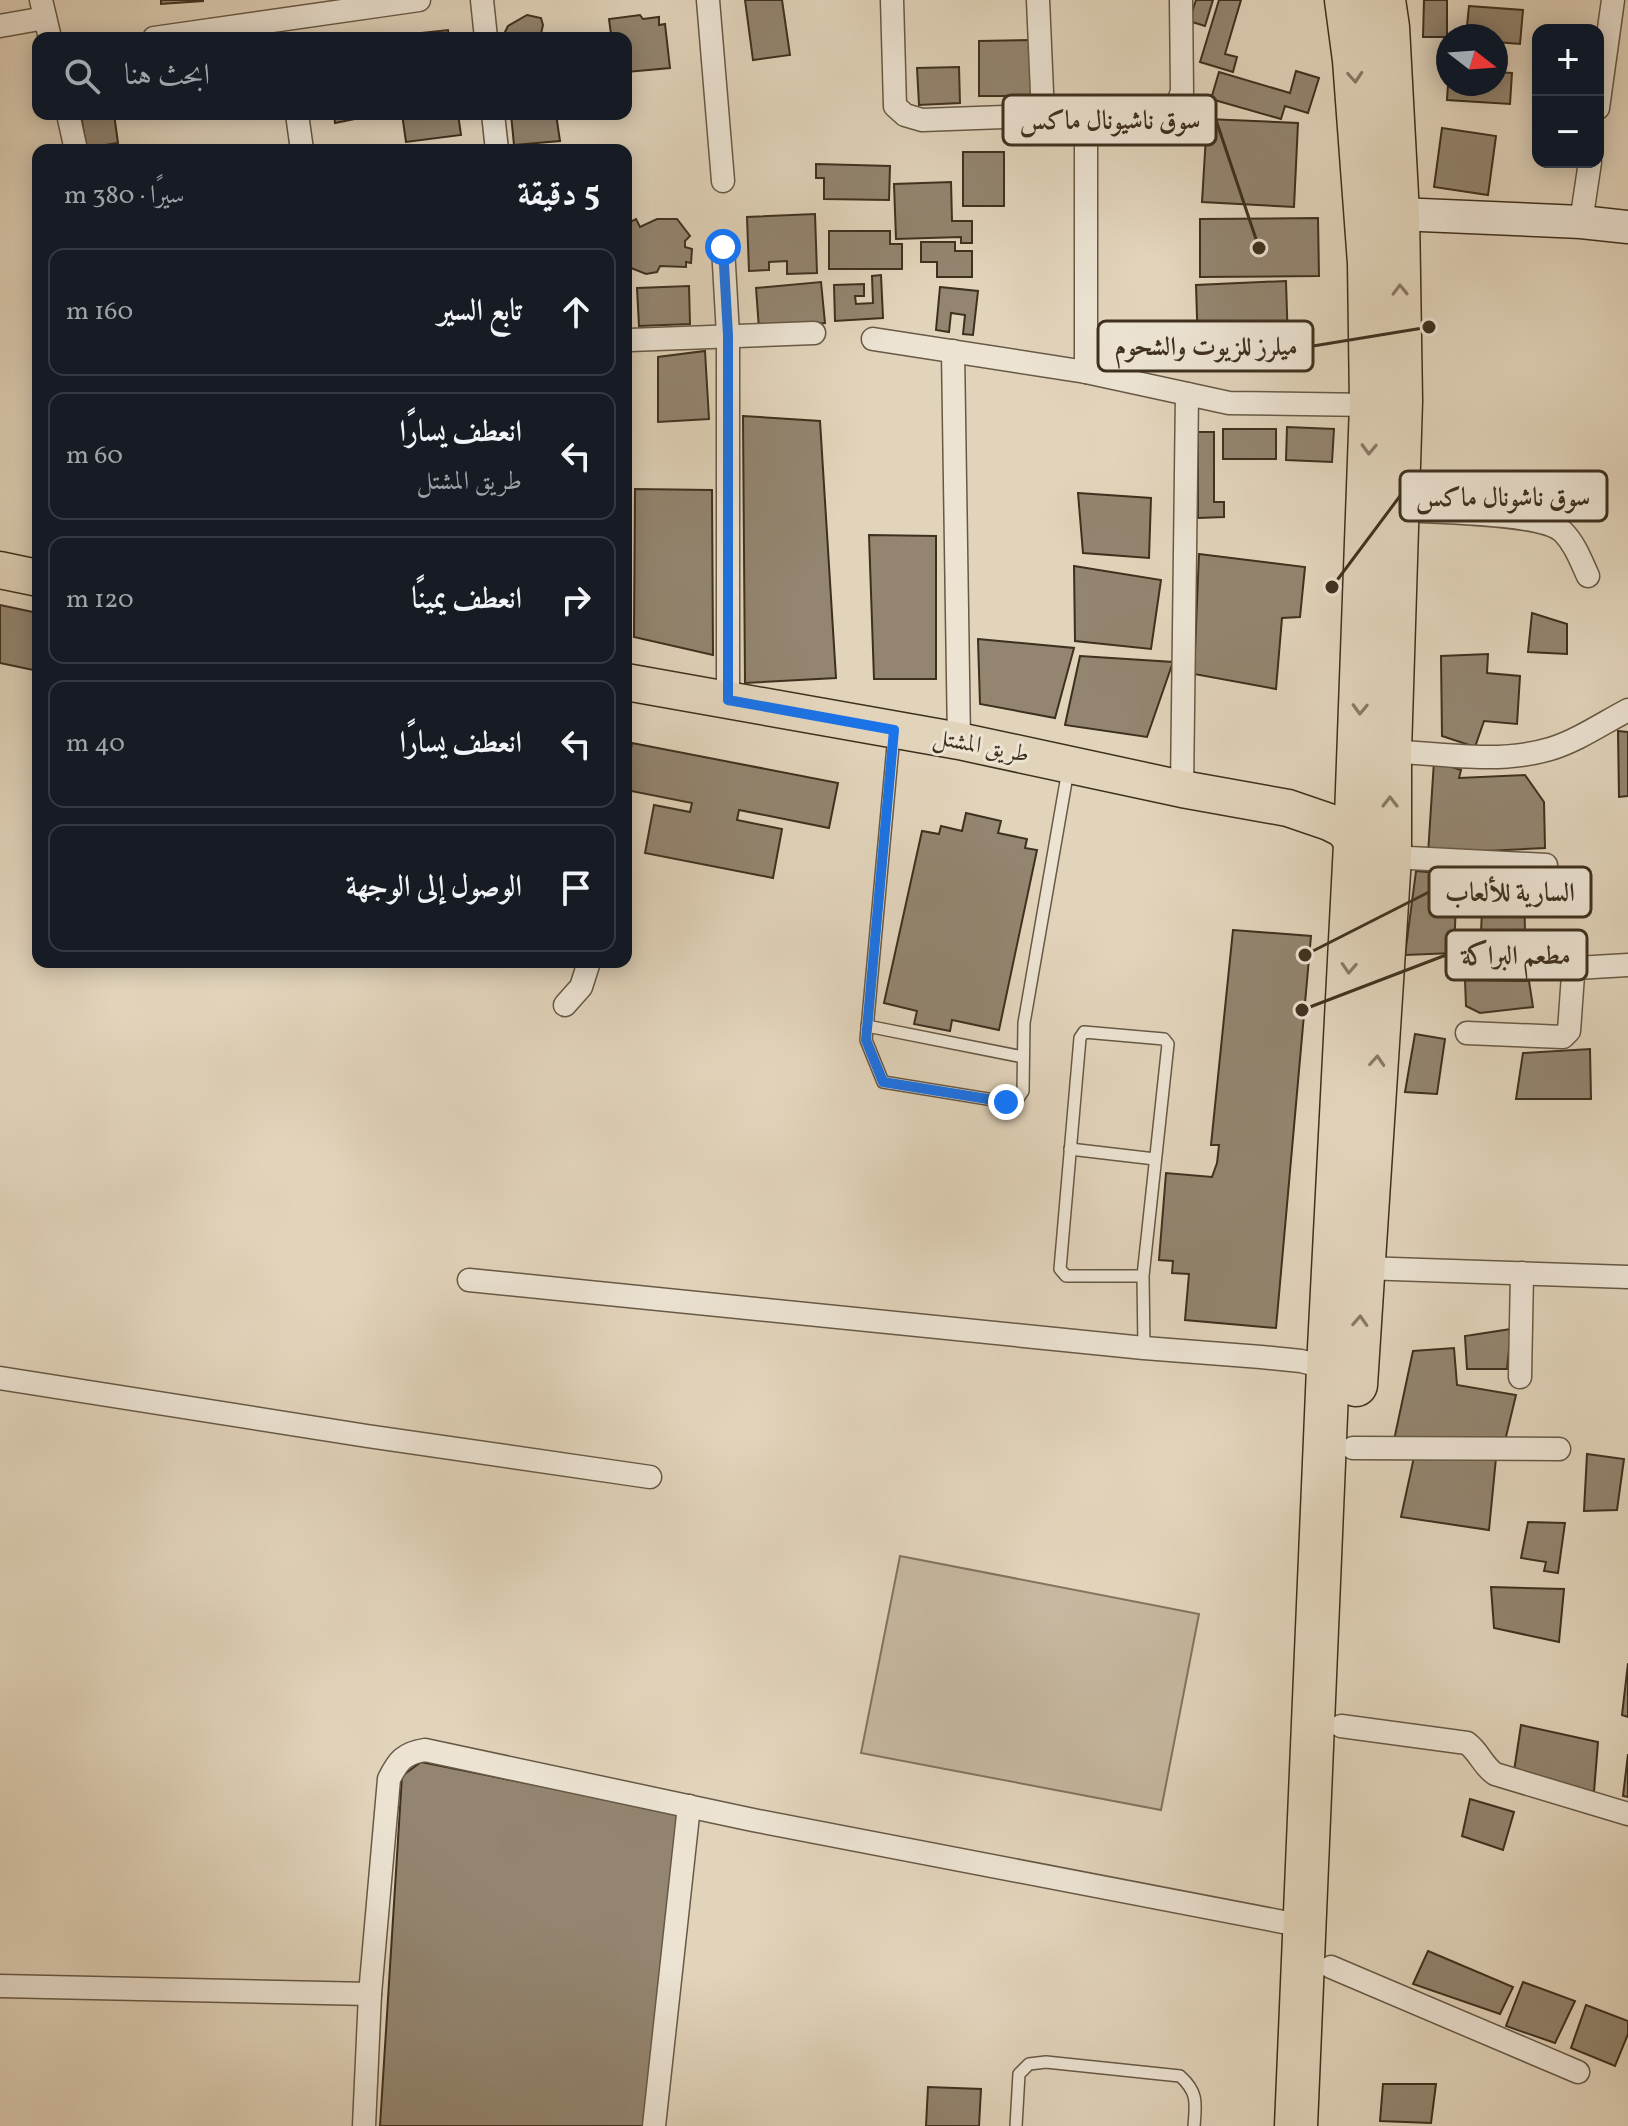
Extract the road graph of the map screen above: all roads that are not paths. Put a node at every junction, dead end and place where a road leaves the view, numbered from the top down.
1 (419, 0) edge
2 (482, 0) edge
3 (708, 0) edge
4 (892, 0) edge
5 (1038, 0) edge
6 (1181, 0) edge
7 (1346, 0) edge
8 (1384, 0) edge
9 (1613, 0) edge
10 (45, 19) edge
11 (0, 26) edge
12 (196, 32) edge
13 (485, 32) edge
14 (1600, 96) edge
15 (1043, 115) junction
16 (1086, 116) junction
17 (69, 120) edge
18 (298, 120) edge
19 (494, 120) edge
20 (75, 144) edge
21 (301, 144) edge
22 (496, 144) edge
23 (1589, 168) edge
24 (723, 181) dead end
25 (1398, 214) junction
26 (1581, 222) junction
27 (1628, 227) edge
28 (723, 247) dead end
29 (814, 333) dead end
30 (728, 335) junction
31 (873, 339) dead end
32 (632, 340) edge
33 (953, 351) junction
34 (1086, 372) junction
35 (1187, 394) junction
36 (1371, 405) junction
37 (1398, 510) junction
38 (0, 570) edge
39 (1588, 576) dead end
40 (32, 577) edge
41 (632, 683) edge
42 (728, 700) junction
43 (1628, 710) edge
44 (894, 730) junction
45 (959, 741) junction
46 (1390, 751) junction
47 (1069, 765) junction
48 (1182, 789) junction
49 (1357, 789) junction
50 (1288, 808) junction
51 (1373, 850) junction
52 (1546, 865) dead end
53 (1628, 965) edge
54 (587, 968) edge
55 (565, 1005) dead end
56 (867, 1026) junction
57 (1467, 1033) dead end
58 (1023, 1057) junction
59 (1070, 1149) junction
60 (1155, 1159) junction
61 (1363, 1268) junction
62 (1522, 1273) junction
63 (1143, 1276) junction
64 (1628, 1277) edge
65 (469, 1280) dead end
66 (1144, 1348) junction
67 (1342, 1372) junction
68 (1520, 1377) dead end
69 (0, 1378) edge
70 (1353, 1448) junction
71 (1559, 1449) dead end
72 (650, 1477) dead end
73 (1341, 1726) junction
74 (689, 1806) junction
75 (1628, 1814) edge
76 (1304, 1926) junction
77 (1331, 1967) junction
78 (0, 1986) edge
79 (370, 1994) junction
80 (1578, 2072) dead end
81 (364, 2126) edge
82 (654, 2126) edge
83 (1016, 2126) edge
84 (1194, 2126) edge
85 (1296, 2126) edge
86 (1324, 2126) edge

1 - 12 street
2 - 13 street
3 - 24 street
4 - 15 street
5 - 15 street
6 - 16 street
7 -> 36 highway
8 - 25 highway
9 - 14 street
10 - 11 street
15 - 16 street
16 - 34 street
17 - 20 street
18 - 21 street
19 - 22 street
23 - 26 street
25 - 26 street
37 -> 25 highway
26 - 27 street
28 - 30 street
29 - 30 street
30 - 32 street
30 - 42 street
31 - 33 street
33 - 34 street
33 - 45 street
34 - 35 street
35 - 36 street
35 - 48 street
36 -> 49 highway
37 - 39 street
37 - 46 highway
38 - 40 main road
41 - 42 main road, طريق المشتل
42 - 44 main road, طريق المشتل
43 - 46 street
44 - 45 main road, طريق المشتل
44 - 56 lane
45 - 47 main road, طريق المشتل
51 -> 46 highway
47 - 48 main road, طريق المشتل
47 - 58 lane
48 - 50 main road, طريق المشتل
49 - 50 main road, طريق المشتل
49 - 51 highway
50 - 51 main road, طريق المشتل
51 - 52 street
61 -> 51 highway
51 -> 67 highway
53 - 57 street
54 - 55 street
56 - 58 lane
56 - 58 lane
59 - 60 lane
59 - 60 lane
59 - 63 lane
60 - 63 lane
61 - 62 street
67 -> 61 highway
62 - 64 street
62 - 68 street
63 - 66 lane
65 - 66 street
66 - 67 street
67 - 70 highway
67 - 76 highway
69 - 72 street
70 - 71 street
70 - 73 highway
73 - 75 street
73 - 77 highway
74 - 76 street
74 - 79 street
74 - 82 street
76 - 85 highway
77 - 80 street
77 - 86 highway
78 - 79 street
79 - 81 street
83 - 84 lane

